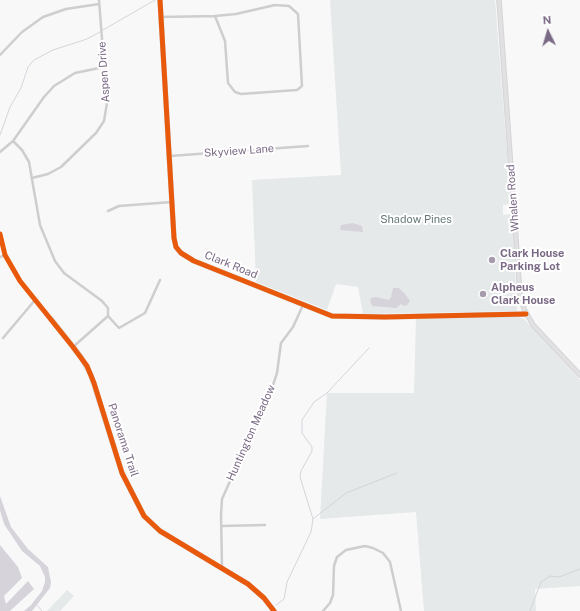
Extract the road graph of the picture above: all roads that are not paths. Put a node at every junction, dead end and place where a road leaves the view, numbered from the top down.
1 (99, 0) edge
2 (160, 0) edge
3 (499, 0) edge
4 (99, 4) junction
5 (216, 16) junction
6 (161, 17) junction
7 (0, 55) edge
8 (104, 67) junction
9 (13, 141) junction
10 (308, 146) dead end
11 (0, 152) edge
12 (170, 156) junction
13 (32, 178) junction
14 (173, 202) junction
15 (108, 210) dead end
16 (0, 234) edge
17 (5, 256) junction
18 (0, 258) edge
19 (160, 280) dead end
20 (34, 300) junction
21 (303, 305) junction
22 (526, 314) junction
23 (108, 316) junction
24 (51, 319) joint
25 (3, 338) dead end
26 (73, 347) junction
27 (580, 375) edge
28 (265, 525) dead end
29 (221, 526) junction
30 (222, 567) junction
31 (274, 611) edge
32 (322, 611) edge
33 (401, 611) edge

1 - 4 street, Aspen Drive
2 - 6 street, Clark Road
3 - 22 street, Whalen Road
4 - 7 street
4 - 8 street, Aspen Drive
5 - 5 street
5 - 6 street
6 - 12 street, Clark Road
8 - 9 street
8 - 13 street, Aspen Drive
9 - 11 street
9 - 13 street
10 - 12 street, Skyview Lane
12 - 14 street, Clark Road
13 - 23 street
14 - 15 street
14 - 21 street, Clark Road
16 - 17 street, Panorama Trail
17 - 18 street
17 - 20 street, Panorama Trail
19 - 23 street
20 - 24 street, Panorama Trail
20 - 25 street
21 - 22 street, Clark Road
21 - 29 street, Huntington Meadow
22 - 27 street, Whalen Road
23 - 26 street
24 - 26 street, Panorama Trail
26 - 30 street, Panorama Trail
28 - 29 street
29 - 30 street, Huntington Meadow
30 - 31 street, Panorama Trail
32 - 33 street

